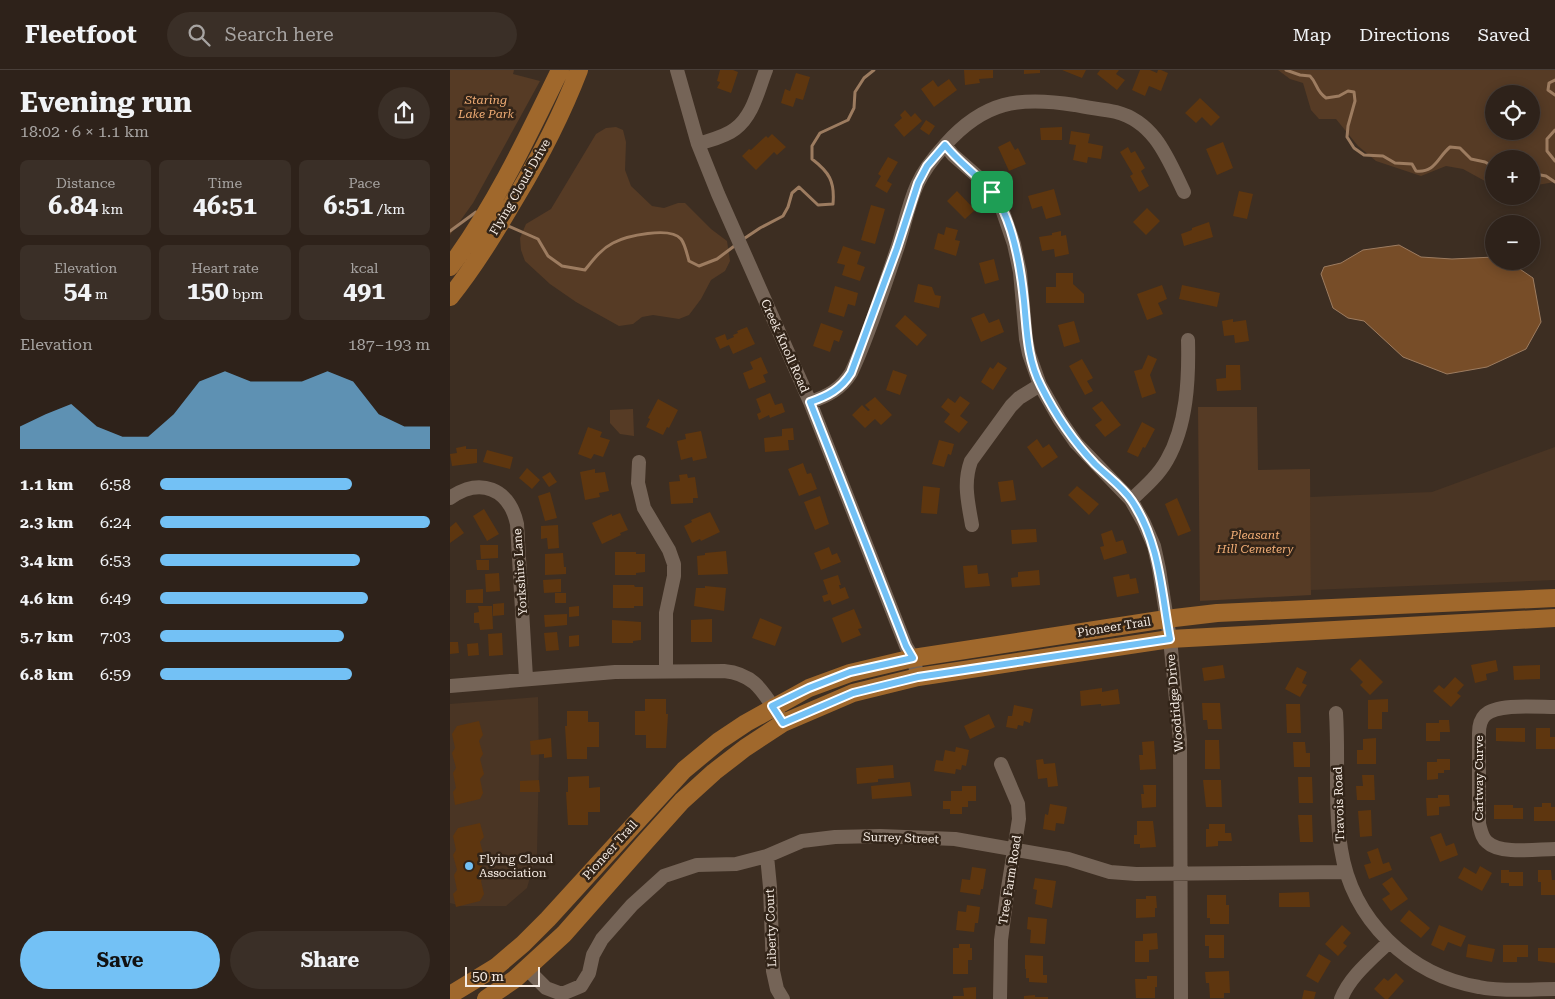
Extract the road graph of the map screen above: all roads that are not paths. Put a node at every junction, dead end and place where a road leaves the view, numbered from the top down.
1 (560, 70) edge
2 (677, 70) edge
3 (766, 70) edge
4 (578, 72) edge
5 (698, 144) junction
6 (945, 145) junction
7 (1184, 192) dead end
8 (450, 267) edge
9 (450, 296) edge
10 (1188, 340) dead end
11 (1040, 385) junction
12 (810, 402) junction
13 (639, 462) dead end
14 (450, 498) edge
15 (1131, 500) junction
16 (972, 525) dead end
17 (1555, 598) edge
18 (1555, 618) edge
19 (1166, 619) junction
20 (1170, 639) junction
21 (913, 658) junction
22 (666, 670) junction
23 (918, 677) junction
24 (526, 678) junction
25 (450, 686) edge
26 (772, 706) junction
27 (1555, 707) edge
28 (1336, 713) dead end
29 (783, 723) junction
30 (1001, 764) dead end
31 (1015, 849) junction
32 (1555, 849) edge
33 (767, 856) junction
34 (1346, 872) junction
35 (1180, 874) junction
36 (1389, 942) junction
37 (527, 969) junction
38 (1553, 993) edge
39 (450, 995) edge
40 (486, 999) edge
41 (783, 999) edge
42 (1000, 999) edge
43 (1181, 999) edge
44 (1341, 999) edge

1 - 8 main road, Flying Cloud Drive
2 - 5 street, Creek Knoll Road
3 - 5 street
4 - 9 main road, Flying Cloud Drive
5 - 12 street, Creek Knoll Road
6 - 7 street
6 - 11 street, Woodridge Drive
6 - 12 street
10 - 15 street
11 - 15 street, Woodridge Drive
11 - 16 street
12 - 21 street, Creek Knoll Road
13 - 22 street
14 - 24 street, Yorkshire Lane
15 - 19 street, Woodridge Drive
17 - 19 main road, Pioneer Trail
18 - 20 main road, Pioneer Trail
19 - 20 street, Woodridge Drive
19 - 21 main road, Pioneer Trail
20 - 23 main road, Pioneer Trail
20 - 35 street, Woodridge Drive
21 - 23 street, Creek Knoll Road
21 - 26 main road, Pioneer Trail
22 - 24 street
22 - 26 street
23 - 29 main road, Pioneer Trail
24 - 25 street
26 - 29 street
26 - 39 main road, Pioneer Trail
27 - 32 street, Cartway Curve
28 - 34 street, Travois Road
29 - 37 main road, Pioneer Trail
30 - 31 street, Tree Farm Road
31 - 33 street, Surrey Street
31 - 35 street, Surrey Street
31 - 42 street, Tree Farm Road
33 - 37 street, Surrey Street
33 - 41 street, Liberty Court
34 - 35 street, Surrey Street
34 - 36 street, Travois Road
35 - 43 street, Woodridge Drive
36 - 38 street, Travois Road
36 - 44 street
37 - 40 main road, Pioneer Trail

